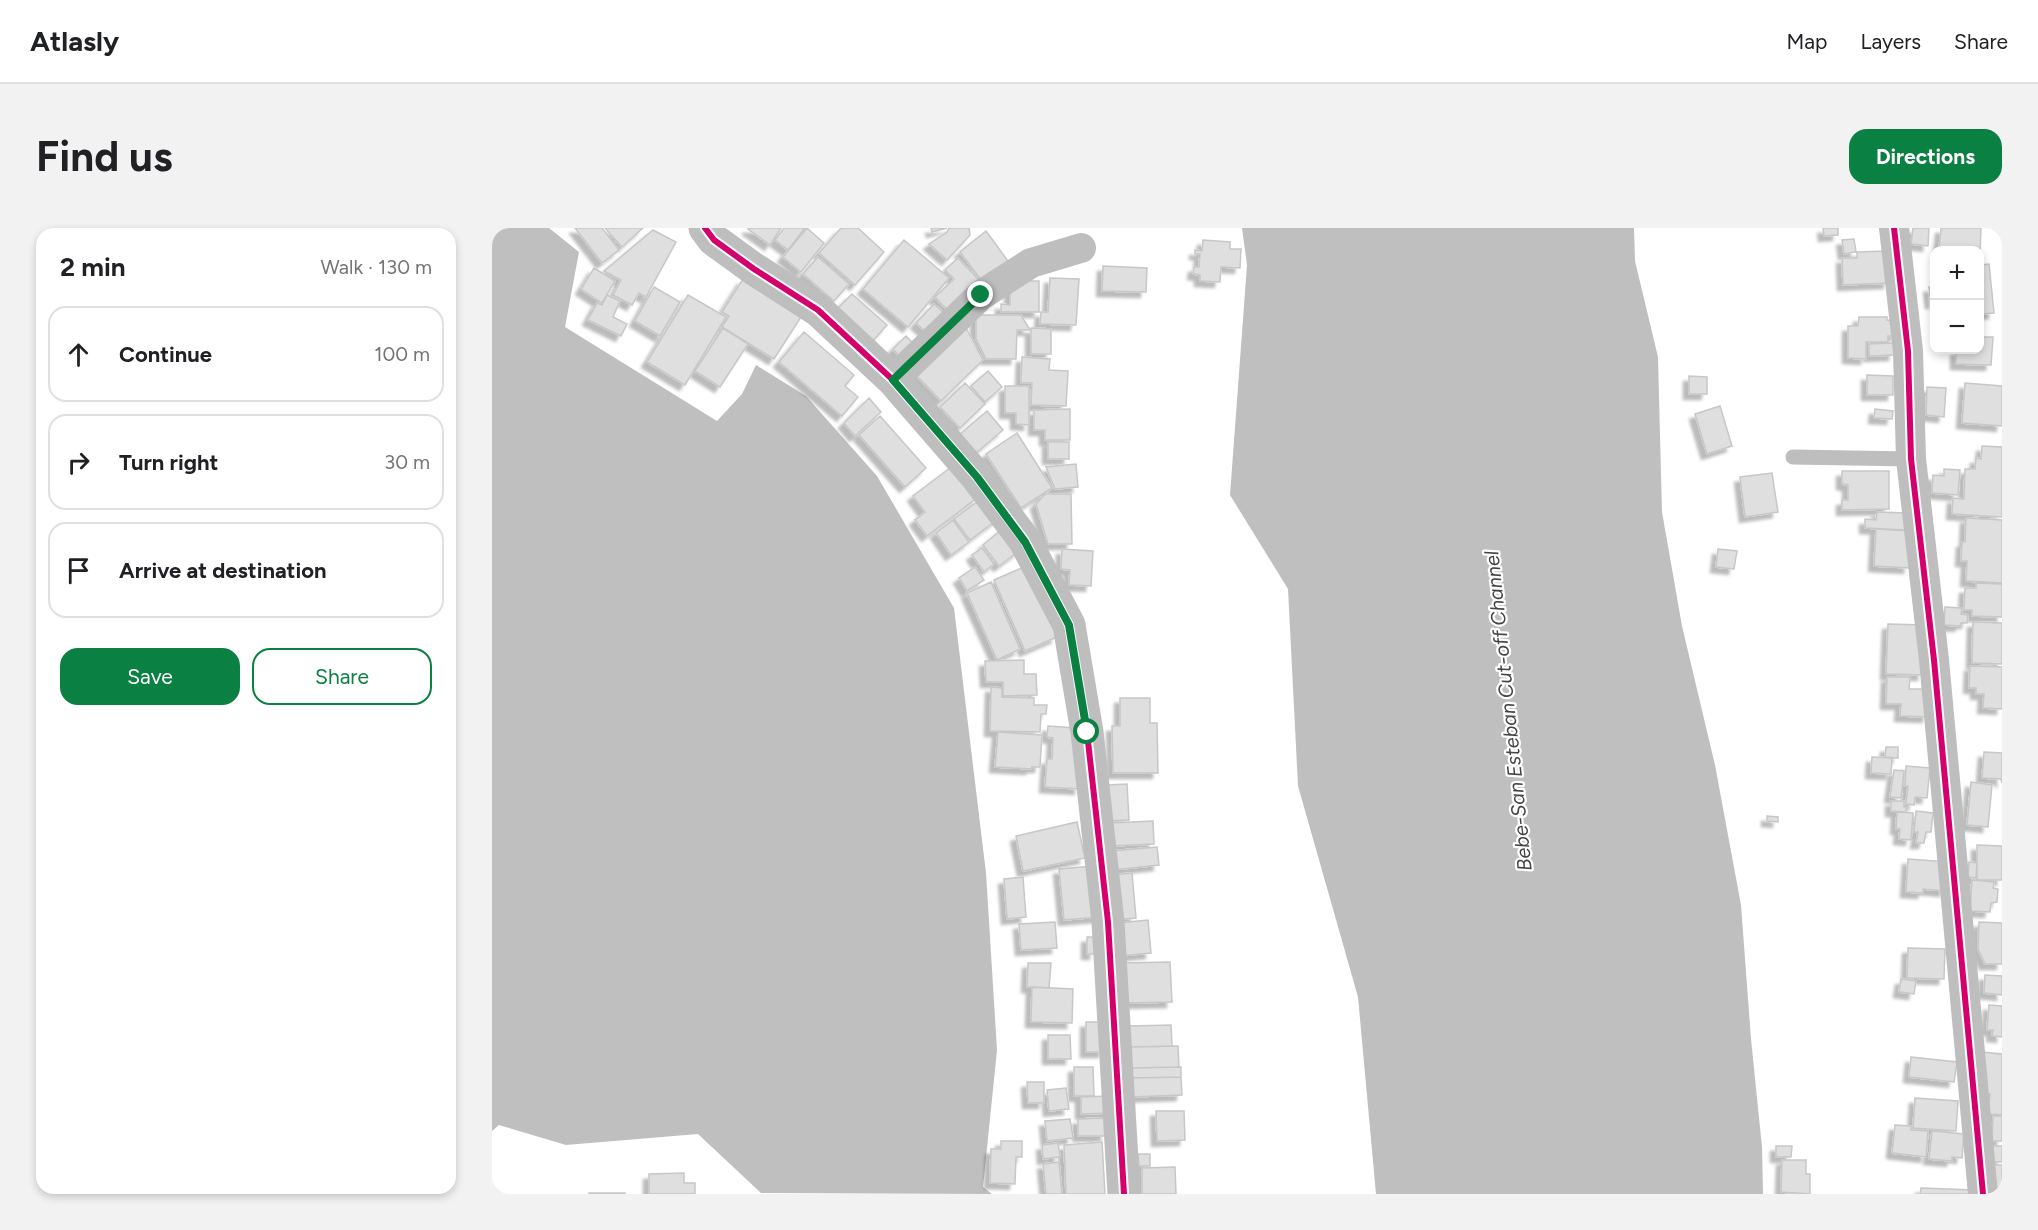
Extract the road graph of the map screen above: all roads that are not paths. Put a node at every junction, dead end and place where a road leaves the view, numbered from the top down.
1 (705, 228) edge
2 (1894, 228) edge
3 (1081, 248) dead end
4 (893, 380) junction
5 (1793, 457) dead end
6 (1911, 459) junction
7 (1124, 1194) edge
8 (1983, 1194) edge

1 - 4 street
2 - 6 street
3 - 4 street
4 - 7 street
5 - 6 lane
6 - 8 street

